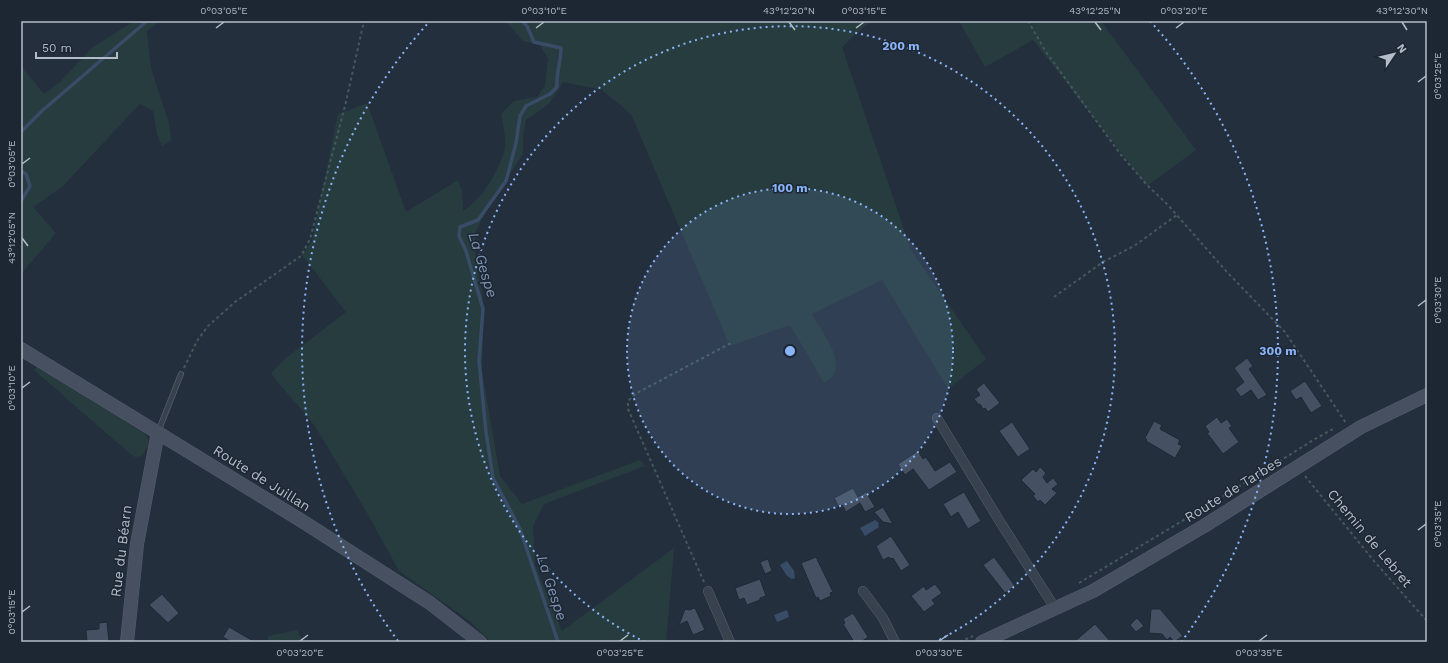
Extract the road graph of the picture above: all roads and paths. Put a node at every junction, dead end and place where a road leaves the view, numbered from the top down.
1 (364, 21) edge
2 (1028, 21) edge
3 (1177, 215) junction
4 (1054, 297) dead end
5 (731, 343) dead end
6 (21, 349) edge
7 (181, 374) joint
8 (1427, 395) edge
9 (937, 418) dead end
10 (1352, 420) dead end
11 (1349, 428) junction
12 (158, 432) junction
13 (1298, 467) junction
14 (1076, 585) dead end
15 (708, 591) joint
16 (864, 591) dead end
17 (1055, 608) junction
18 (1427, 621) edge
19 (978, 639) edge
20 (127, 642) edge
21 (480, 642) edge
22 (730, 642) edge
23 (895, 642) edge
24 (960, 642) edge

1 - 7 path
2 - 3 path
3 - 4 path
3 - 11 path
5 - 15 path
6 - 12 street, Route de Juillan
7 - 12 lane
8 - 11 street, Route de Tarbes
9 - 17 street
10 - 11 path
11 - 13 street, Route de Tarbes
11 - 14 path
12 - 20 street, Rue du Béarn
12 - 21 street, Route de Juillan
13 - 17 street, Route de Tarbes
13 - 18 path, Chemin de Lebret
15 - 22 street
16 - 23 street
17 - 19 street, Route de Tarbes
19 - 24 path

